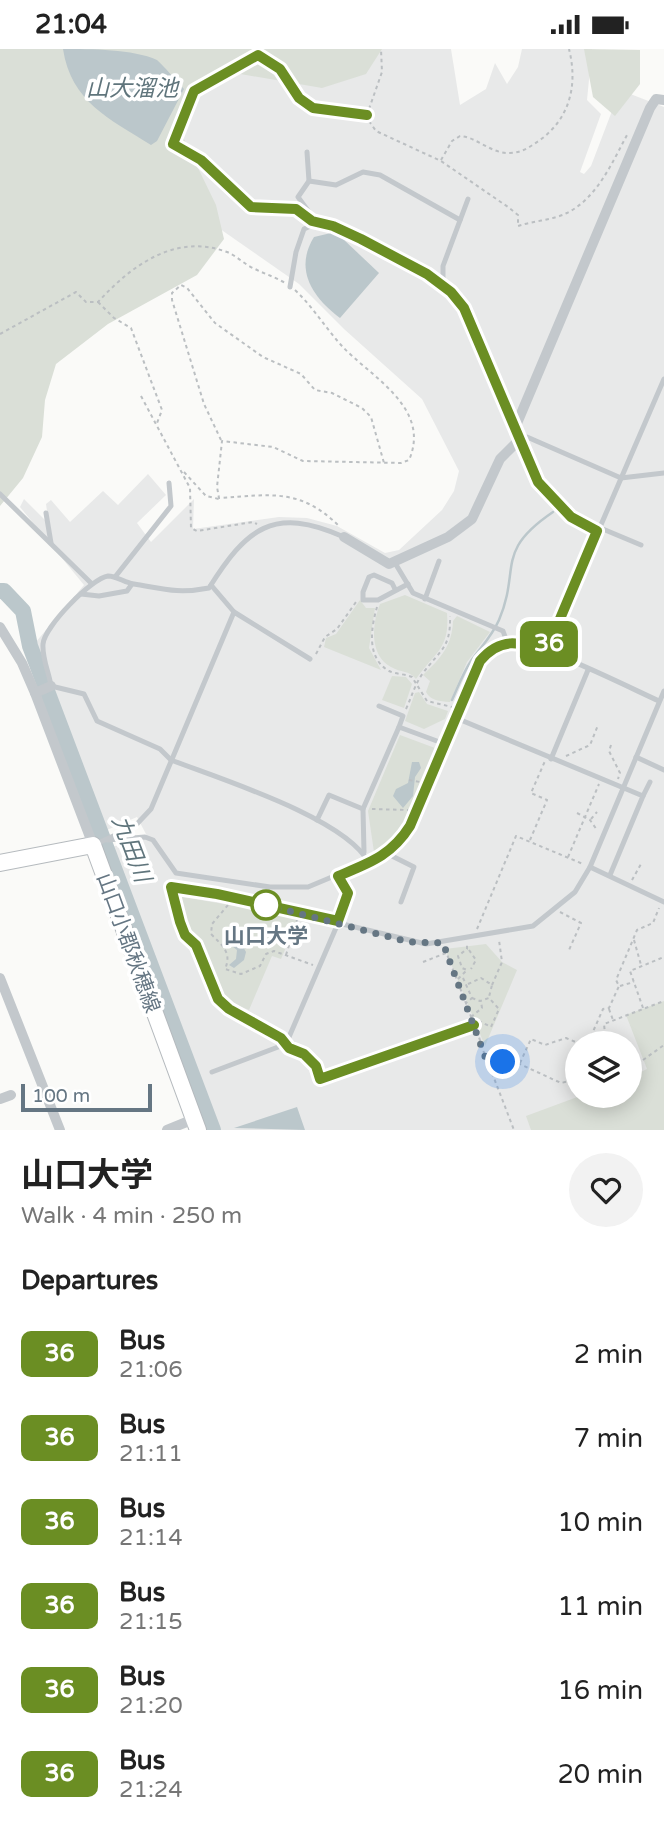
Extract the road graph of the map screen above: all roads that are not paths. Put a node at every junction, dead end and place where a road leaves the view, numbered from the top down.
1 (664, 100) edge
2 (367, 115) road end
3 (307, 152) dead end
4 (309, 181) junction
5 (468, 199) dead end
6 (460, 220) junction
7 (317, 223) junction
8 (394, 256) joint
9 (443, 286) junction
10 (290, 287) road end
11 (664, 379) edge
12 (514, 428) junction
13 (518, 441) junction
14 (532, 472) joint
15 (664, 473) edge
16 (621, 478) junction
17 (169, 483) dead end
18 (1, 494) edge
19 (46, 513) dead end
20 (598, 529) junction
21 (344, 537) joint
22 (51, 543) junction
23 (641, 545) dead end
24 (439, 561) dead end
25 (395, 563) junction
26 (115, 577) junction
27 (91, 583) junction
28 (132, 584) junction
29 (408, 584) junction
30 (211, 585) junction
31 (395, 589) junction
32 (81, 594) junction
33 (425, 599) junction
34 (234, 612) junction
35 (0, 627) edge
36 (507, 642) junction
37 (546, 652) junction
38 (310, 659) road end
39 (588, 670) junction
40 (51, 686) junction
41 (664, 691) edge
42 (35, 693) junction
43 (660, 701) junction
44 (379, 706) dead end
45 (456, 718) junction
46 (399, 727) junction
47 (444, 744) junction
48 (636, 757) junction
49 (549, 758) junction
50 (171, 760) junction
51 (664, 770) edge
52 (649, 782) dead end
53 (623, 789) junction
54 (643, 796) junction
55 (363, 809) junction
56 (317, 820) junction
57 (100, 843) junction
58 (364, 852) junction
59 (386, 853) junction
60 (0, 863) edge
61 (369, 863) junction
62 (590, 867) junction
63 (610, 875) junction
64 (338, 876) junction
65 (663, 901) edge
66 (401, 902) dead end
67 (338, 921) junction
68 (0, 978) edge
69 (474, 1025) road end
70 (286, 1044) junction
71 (212, 1072) dead end
72 (196, 1125) edge
73 (60, 1130) edge
74 (167, 1130) edge

1 - 12 street
2 - 7 lane
3 - 4 lane
4 - 6 lane
4 - 7 lane
5 - 6 lane
6 - 9 lane
7 - 8 lane
7 - 10 lane
8 - 9 street
9 - 12 street
11 - 16 lane
12 - 13 street
13 - 14 street
13 - 16 lane
13 - 25 street
14 - 20 lane
15 - 16 lane
16 - 20 lane
17 - 26 lane
18 - 22 lane
19 - 22 lane
20 - 23 lane
20 - 37 lane
21 - 25 street
21 - 30 lane
22 - 27 lane
24 - 33 lane
25 - 29 lane
26 - 27 lane
26 - 28 lane
27 - 32 lane
28 - 30 lane
28 - 32 lane
29 - 31 lane
29 - 33 lane
30 - 34 lane
31 - 31 lane
32 - 40 lane
33 - 36 lane
34 - 38 lane
34 - 50 lane
35 - 42 street
36 - 37 lane
36 - 45 lane
37 - 39 lane
39 - 43 lane
39 - 49 lane
40 - 42 street
40 - 50 lane
41 - 43 lane
42 - 57 street
43 - 48 lane
44 - 46 lane
45 - 47 lane
45 - 49 lane
46 - 47 lane
46 - 55 lane
47 - 59 lane
48 - 51 lane
48 - 53 lane
49 - 53 lane
50 - 56 lane
50 - 57 lane
52 - 54 lane
53 - 54 lane
53 - 62 lane
54 - 63 lane
55 - 56 lane
55 - 58 lane
56 - 58 lane
57 - 60 main road, 山口小郡秋穂線
57 - 64 lane
57 - 72 main road, 山口小郡秋穂線
58 - 61 lane
59 - 61 lane
59 - 66 lane
61 - 64 lane
62 - 63 lane
62 - 67 lane
63 - 65 lane
64 - 67 lane
67 - 70 lane
67 - 70 lane
68 - 73 street
69 - 70 lane
70 - 71 lane
72 - 74 street

